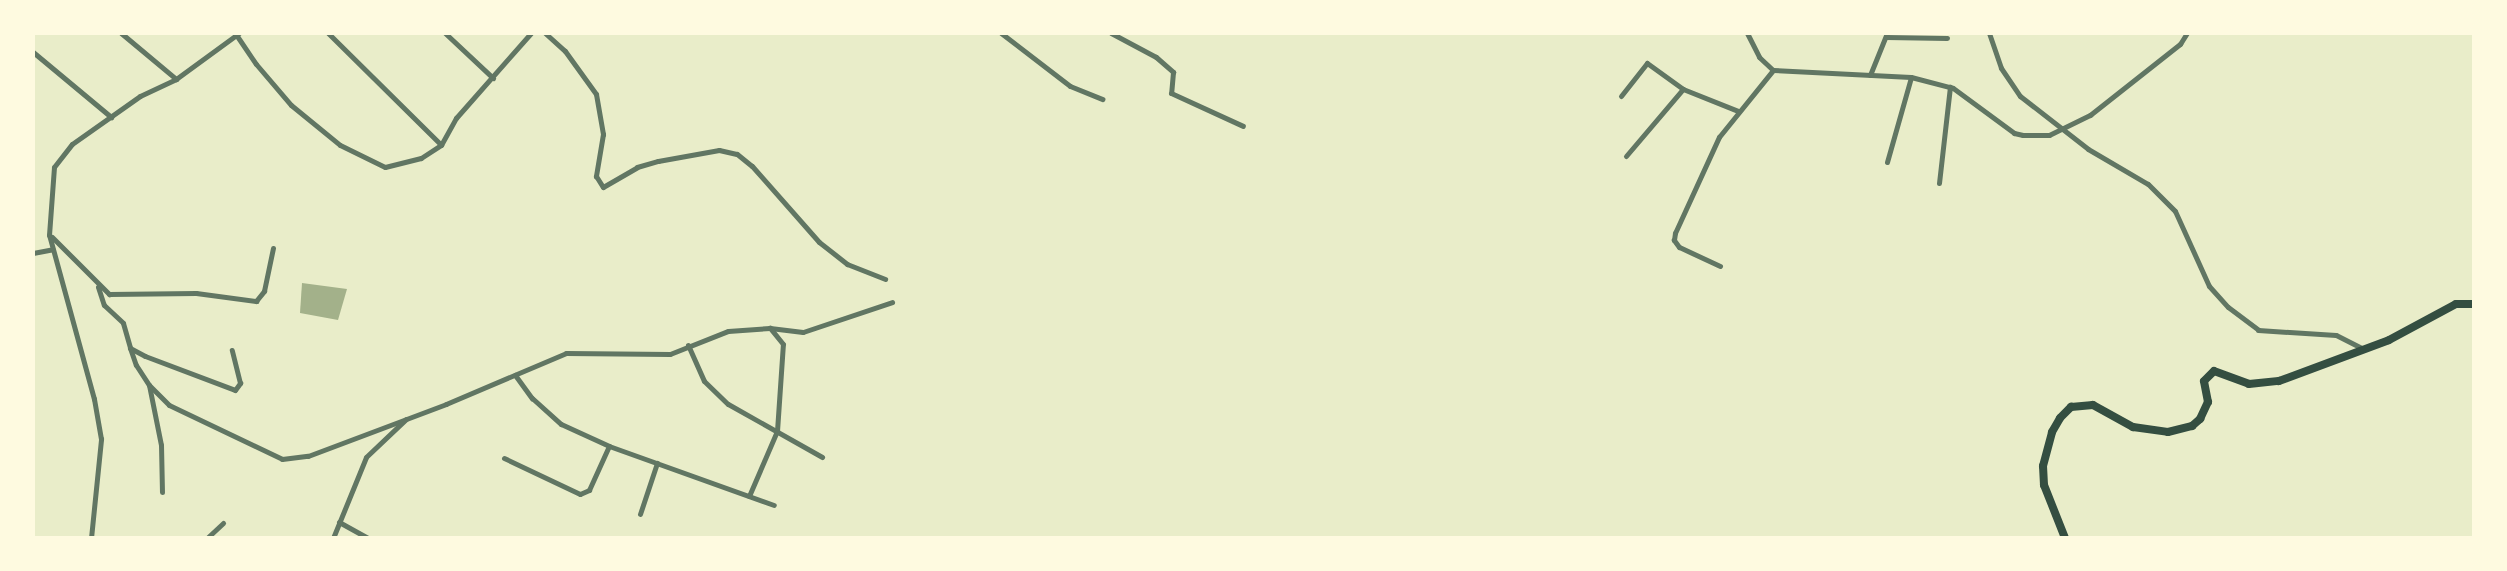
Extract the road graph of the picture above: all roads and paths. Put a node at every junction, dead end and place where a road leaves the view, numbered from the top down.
1 (121, 33) edge
2 (328, 33) edge
3 (444, 33) edge
4 (531, 33) edge
5 (544, 33) edge
6 (1001, 33) edge
7 (1111, 33) edge
8 (1747, 33) edge
9 (1989, 33) edge
10 (2188, 33) edge
11 (237, 34) edge
12 (1887, 35) edge
13 (1947, 38) dead end
14 (33, 52) edge
15 (1773, 69) junction
16 (1870, 75) junction
17 (1911, 77) junction
18 (493, 78) junction
19 (176, 79) junction
20 (1950, 87) junction
21 (1683, 89) junction
22 (1622, 96) dead end
23 (1103, 99) dead end
24 (1738, 111) junction
25 (110, 117) junction
26 (1243, 127) dead end
27 (2061, 129) junction
28 (441, 145) junction
29 (1626, 156) dead end
30 (1887, 162) dead end
31 (1938, 183) dead end
32 (49, 235) junction
33 (273, 248) dead end
34 (53, 249) junction
35 (33, 253) edge
36 (1720, 266) dead end
37 (885, 279) dead end
38 (98, 286) junction
39 (892, 302) dead end
40 (2474, 304) edge
41 (770, 327) junction
42 (688, 345) junction
43 (130, 348) junction
44 (2364, 349) junction
45 (233, 350) dead end
46 (515, 375) junction
47 (149, 385) junction
48 (408, 417) junction
49 (777, 431) junction
50 (609, 446) junction
51 (822, 457) dead end
52 (504, 458) dead end
53 (657, 463) junction
54 (162, 492) dead end
55 (749, 496) junction
56 (774, 505) dead end
57 (640, 514) dead end
58 (339, 522) junction
59 (223, 523) dead end
60 (91, 538) edge
61 (207, 538) edge
62 (333, 538) edge
63 (368, 538) edge
64 (2065, 538) edge

1 - 19 street
2 - 28 street
3 - 18 street
4 - 18 street
5 - 37 street
6 - 23 street
7 - 26 street
8 - 15 street
9 - 27 street
10 - 27 street
11 - 19 street
11 - 28 street
12 - 13 street
12 - 16 street
14 - 25 street
15 - 16 street
15 - 24 street
16 - 17 street
17 - 20 street
17 - 30 street
18 - 28 street
19 - 25 street
20 - 27 street
20 - 31 street
21 - 22 street
21 - 24 street
21 - 29 street
24 - 36 street
25 - 32 street
27 - 44 street
32 - 34 street
32 - 38 street
33 - 38 street
34 - 35 street
34 - 60 street
38 - 43 street
39 - 41 street
40 - 44 main road
41 - 42 street
41 - 49 street
42 - 46 street
42 - 49 street
43 - 45 street
43 - 47 street
44 - 64 main road
46 - 48 street
46 - 50 street
47 - 48 street
47 - 54 street
48 - 58 street
49 - 51 street
49 - 55 street
50 - 52 street
50 - 53 street
53 - 55 street
53 - 57 street
55 - 56 street
58 - 62 street
58 - 63 street
59 - 61 street

